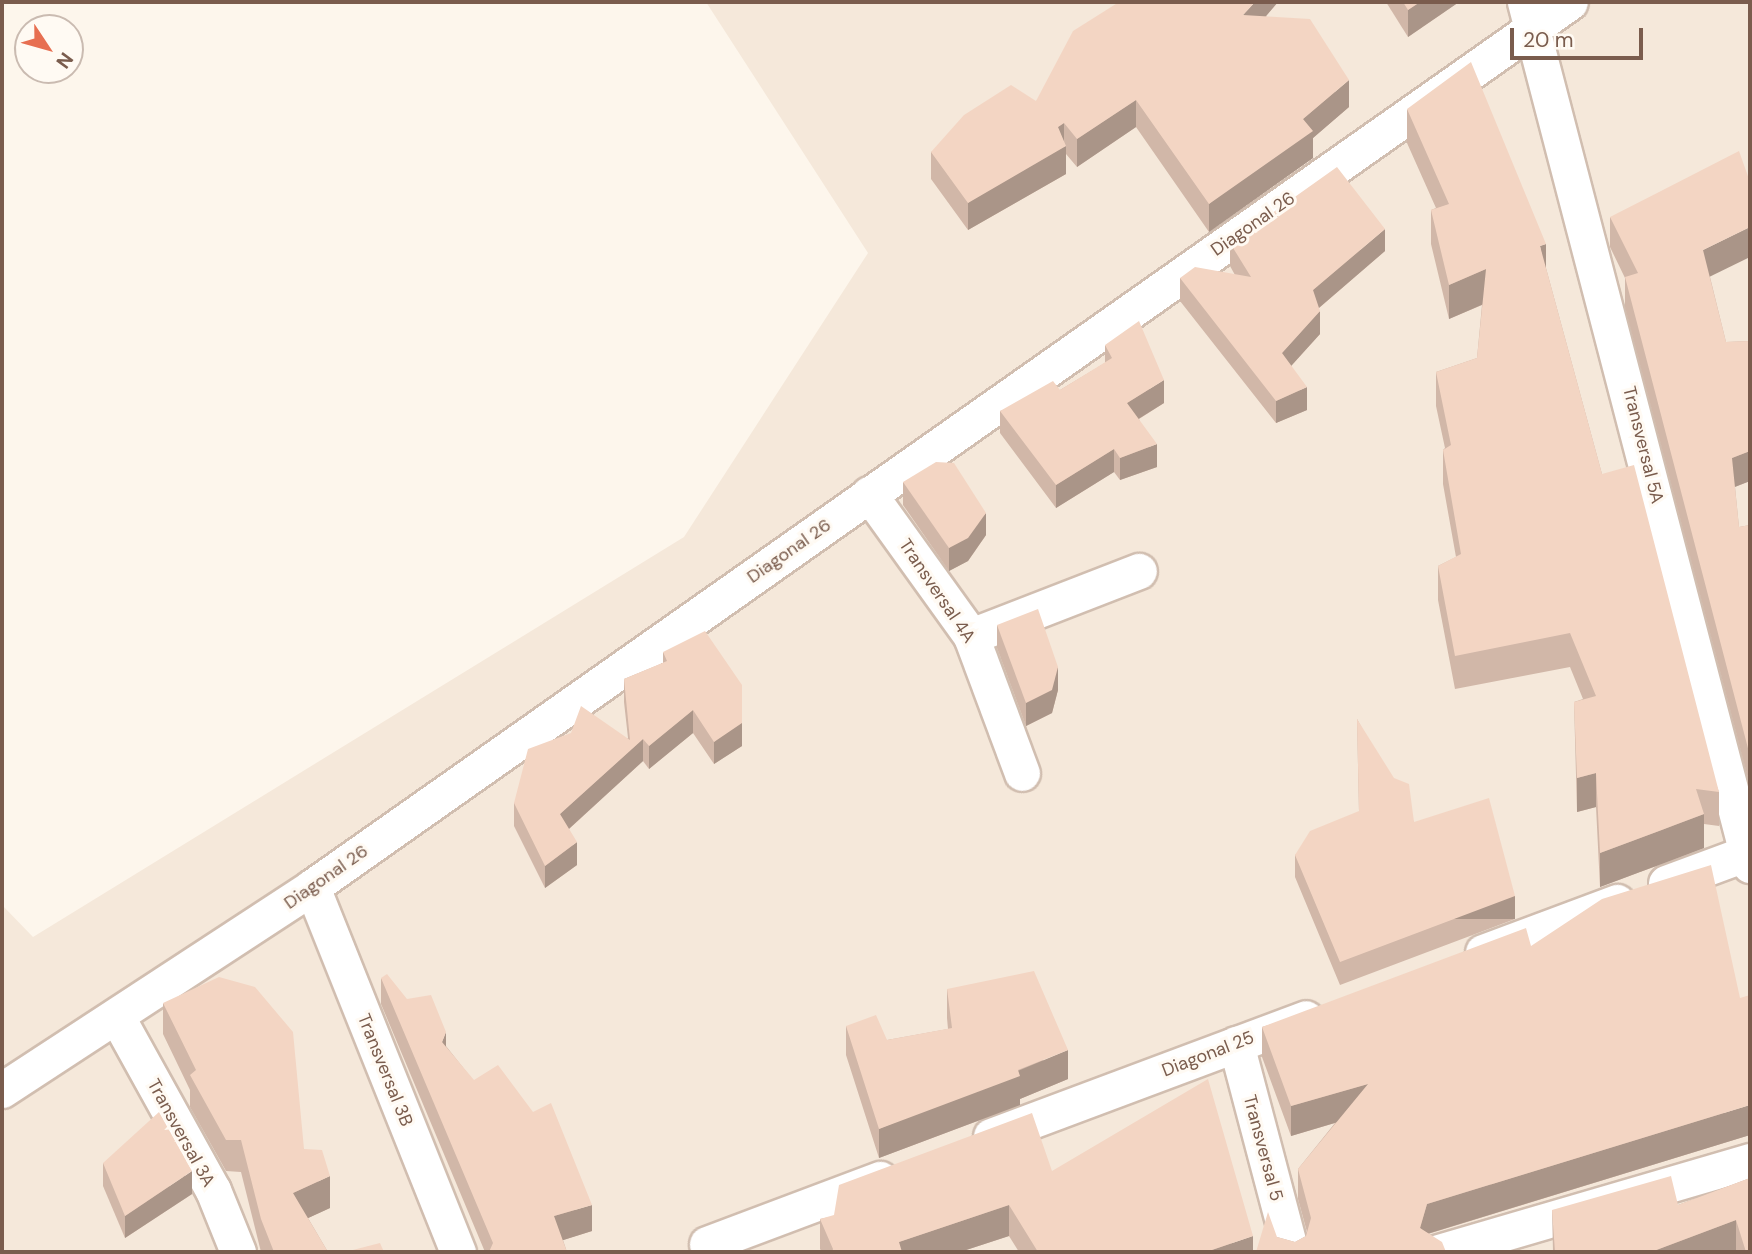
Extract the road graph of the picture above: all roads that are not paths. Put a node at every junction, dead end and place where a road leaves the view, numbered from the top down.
1 (1570, 2) edge
2 (1531, 13) edge
3 (869, 494) junction
4 (1139, 571) dead end
5 (971, 636) junction
6 (1023, 773) dead end
7 (1749, 857) edge
8 (312, 887) junction
9 (1446, 965) edge
10 (1341, 1004) edge
11 (117, 1017) junction
12 (1236, 1044) junction
13 (2, 1090) edge
14 (965, 1146) edge
15 (1750, 1161) edge
16 (913, 1166) edge
17 (706, 1244) dead end
18 (238, 1252) edge
19 (457, 1252) edge
20 (1291, 1252) edge
21 (1439, 1252) edge

1 - 2 street, Diagonal 26
2 - 3 street, Diagonal 26
2 - 7 street, Transversal 5A
3 - 5 street, Transversal 4A
3 - 8 street, Diagonal 26
4 - 5 street
5 - 6 street, Transversal 4A
7 - 9 street
8 - 11 street, Diagonal 26
8 - 19 street, Transversal 3B
10 - 12 street, Diagonal 25
11 - 13 street, Diagonal 26
11 - 18 street, Transversal 3A
12 - 14 street, Diagonal 25
12 - 20 street, Transversal 5
15 - 21 street
16 - 17 street

